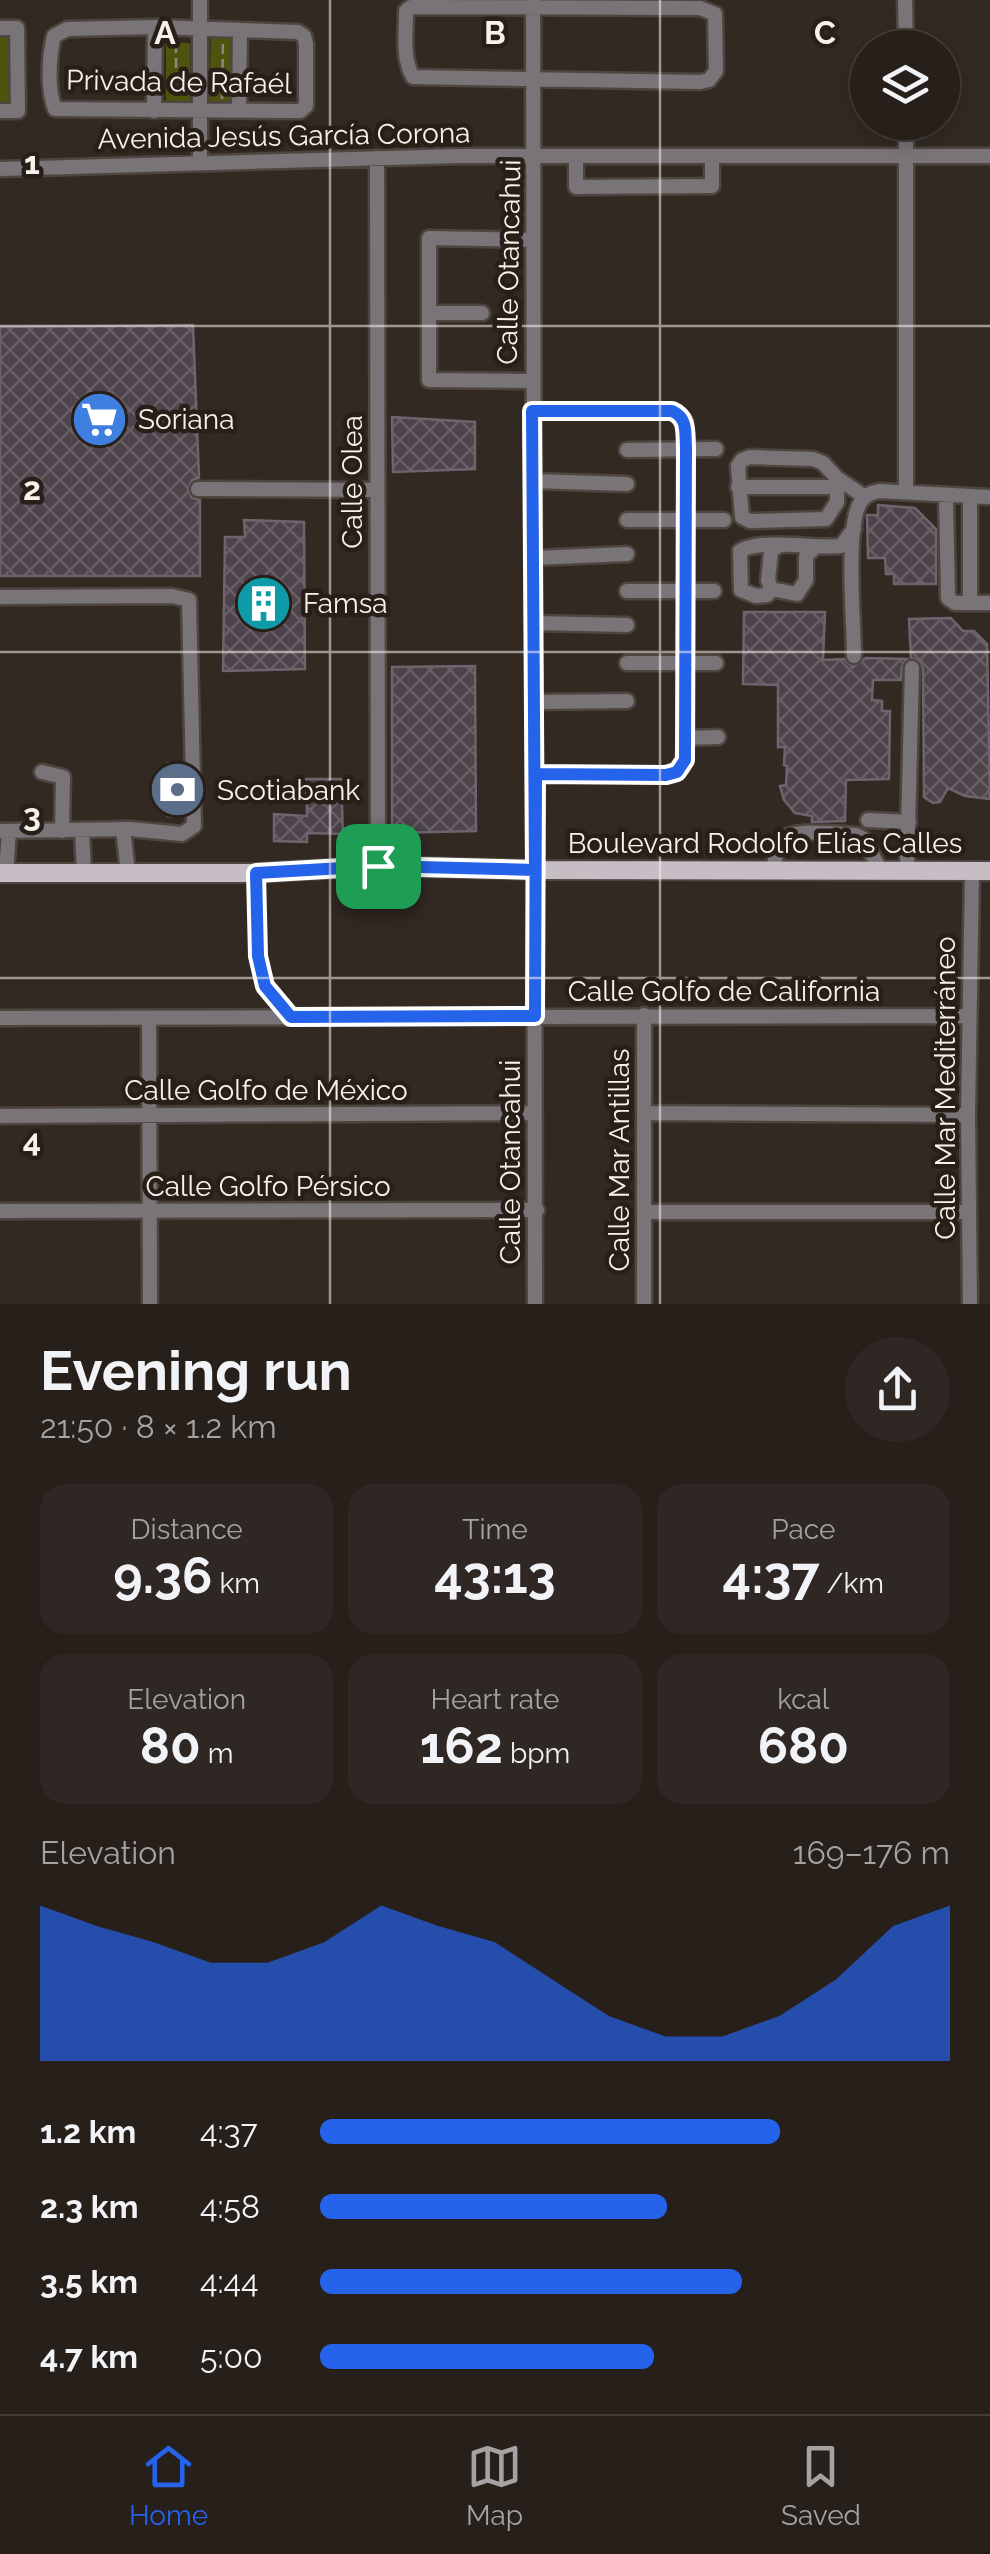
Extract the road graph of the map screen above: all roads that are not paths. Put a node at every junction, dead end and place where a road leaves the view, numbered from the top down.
1 (200, 0) edge
2 (905, 0) edge
3 (534, 4) edge
4 (0, 28) edge
5 (155, 28) junction
6 (200, 28) junction
7 (240, 30) junction
8 (906, 30) edge
9 (534, 79) junction
10 (239, 110) junction
11 (154, 111) junction
12 (0, 112) edge
13 (199, 112) junction
14 (906, 140) edge
15 (536, 156) junction
16 (576, 156) junction
17 (712, 156) junction
18 (906, 156) junction
19 (990, 156) edge
20 (377, 158) junction
21 (200, 163) junction
22 (0, 169) edge
23 (533, 240) junction
24 (482, 312) dead end
25 (429, 313) junction
26 (532, 381) junction
27 (532, 411) junction
28 (686, 448) junction
29 (627, 450) dead end
30 (716, 450) dead end
31 (534, 481) junction
32 (837, 483) junction
33 (627, 484) dead end
34 (738, 487) junction
35 (198, 490) dead end
36 (377, 490) junction
37 (906, 492) junction
38 (865, 496) junction
39 (946, 496) junction
40 (970, 497) junction
41 (990, 497) edge
42 (627, 520) dead end
43 (686, 520) junction
44 (724, 520) dead end
45 (854, 528) junction
46 (777, 547) junction
47 (814, 547) junction
48 (627, 554) dead end
49 (534, 558) junction
50 (771, 589) junction
51 (686, 590) junction
52 (627, 591) dead end
53 (714, 591) dead end
54 (0, 597) edge
55 (970, 602) junction
56 (990, 603) edge
57 (535, 624) junction
58 (627, 625) dead end
59 (854, 656) dead end
60 (627, 662) dead end
61 (685, 662) junction
62 (716, 663) dead end
63 (912, 668) dead end
64 (627, 701) dead end
65 (535, 702) junction
66 (718, 737) dead end
67 (686, 738) junction
68 (42, 772) dead end
69 (536, 774) junction
70 (868, 820) dead end
71 (908, 822) junction
72 (123, 828) junction
73 (82, 830) junction
74 (4, 831) edge
75 (62, 831) junction
76 (378, 866) junction
77 (535, 870) junction
78 (773, 870) junction
79 (881, 871) junction
80 (908, 871) junction
81 (981, 872) edge
82 (3, 873) edge
83 (84, 873) junction
84 (128, 873) junction
85 (256, 873) junction
86 (535, 1016) junction
87 (644, 1016) junction
88 (969, 1016) junction
89 (291, 1017) junction
90 (0, 1018) edge
91 (149, 1018) junction
92 (533, 1113) junction
93 (644, 1113) junction
94 (968, 1115) junction
95 (0, 1116) edge
96 (150, 1116) junction
97 (536, 1210) junction
98 (0, 1211) edge
99 (150, 1211) junction
100 (644, 1212) junction
101 (968, 1212) junction
102 (150, 1304) edge
103 (535, 1304) edge
104 (644, 1304) edge
105 (970, 1304) edge

1 - 6 street
2 - 8 street
3 - 9 street, Calle Otancahui
3 - 9 street
3 - 9 street
4 - 12 street
5 - 6 street
5 - 11 street
5 - 11 street, Privada de Rafaél
6 - 7 street
6 - 13 street
7 - 10 street
7 - 10 street, Privada de Rafaél
9 - 15 street, Calle Otancahui
10 - 13 street, Privada de Rafaél
11 - 13 street, Privada de Rafaél
13 - 21 street
14 - 18 street
15 - 16 street, Avenida Jesús García Corona
15 - 20 street, Avenida Jesús García Corona
15 - 23 street, Calle Otancahui
16 - 17 street, Avenida Jesús García Corona
16 - 17 street
17 - 18 street, Avenida Jesús García Corona
18 - 19 street, Avenida Jesús García Corona
18 - 37 street
20 - 21 street, Avenida Jesús García Corona
20 - 36 street, Calle Olea
21 - 22 street, Avenida Jesús García Corona
23 - 25 street
23 - 26 street, Calle Otancahui
24 - 25 street
25 - 26 street
26 - 27 street, Calle Otancahui
27 - 28 street
27 - 31 street, Calle Otancahui
28 - 29 street
28 - 30 street
28 - 43 street
31 - 33 street
31 - 49 street, Calle Otancahui
32 - 34 street
32 - 34 street
32 - 34 street
32 - 38 street
35 - 36 street
36 - 76 street, Calle Olea
37 - 38 street
37 - 39 street
38 - 45 street
39 - 40 street
39 - 55 street
40 - 41 street
40 - 55 street
42 - 43 street
43 - 44 street
43 - 51 street
45 - 47 street
45 - 59 street
46 - 47 street
46 - 50 street
46 - 50 street
47 - 50 street
48 - 49 street
49 - 57 street, Calle Otancahui
51 - 52 street
51 - 53 street
51 - 61 street
54 - 72 street
55 - 56 street
57 - 58 street
57 - 65 street, Calle Otancahui
60 - 61 street
61 - 62 street
61 - 67 street
63 - 71 street
64 - 65 street
65 - 69 street, Calle Otancahui
66 - 67 street
67 - 69 street
68 - 75 street
69 - 77 street, Calle Otancahui
70 - 71 street
71 - 80 street
72 - 73 street
72 - 84 street
73 - 75 street
73 - 83 street
74 - 75 street
74 - 82 street
76 - 77 main road, Boulevard Rodolfo Elías Calles
76 - 85 main road, Boulevard Rodolfo Elías Calles
77 - 78 main road, Boulevard Rodolfo Elías Calles
77 - 86 street, Calle Otancahui
78 - 79 main road, Boulevard Rodolfo Elías Calles
78 - 79 street
79 - 80 main road, Boulevard Rodolfo Elías Calles
80 - 81 main road, Boulevard Rodolfo Elías Calles
81 - 88 street, Calle Mar Mediterráneo
82 - 83 main road, Boulevard Rodolfo Elías Calles
83 - 84 main road, Boulevard Rodolfo Elías Calles
84 - 85 main road, Boulevard Rodolfo Elías Calles
85 - 89 street
86 - 87 street, Calle Golfo de California
86 - 89 street, Calle Golfo de California
86 - 92 street, Calle Otancahui
87 - 88 street, Calle Golfo de California
87 - 93 street, Calle Mar Antillas
88 - 94 street, Calle Mar Mediterráneo
89 - 91 street, Calle Golfo de California
90 - 91 street, Calle Golfo de California
91 - 96 street
92 - 96 street, Calle Golfo de México
92 - 97 street, Calle Otancahui
93 - 94 street
93 - 100 street, Calle Mar Antillas
94 - 101 street, Calle Mar Mediterráneo
95 - 96 street, Calle Golfo de México
96 - 99 street
97 - 99 street, Calle Golfo Pérsico
97 - 103 street, Calle Otancahui
98 - 99 street, Calle Golfo Pérsico
99 - 102 street
100 - 101 street
100 - 104 street, Calle Mar Antillas
101 - 105 street, Calle Mar Mediterráneo

